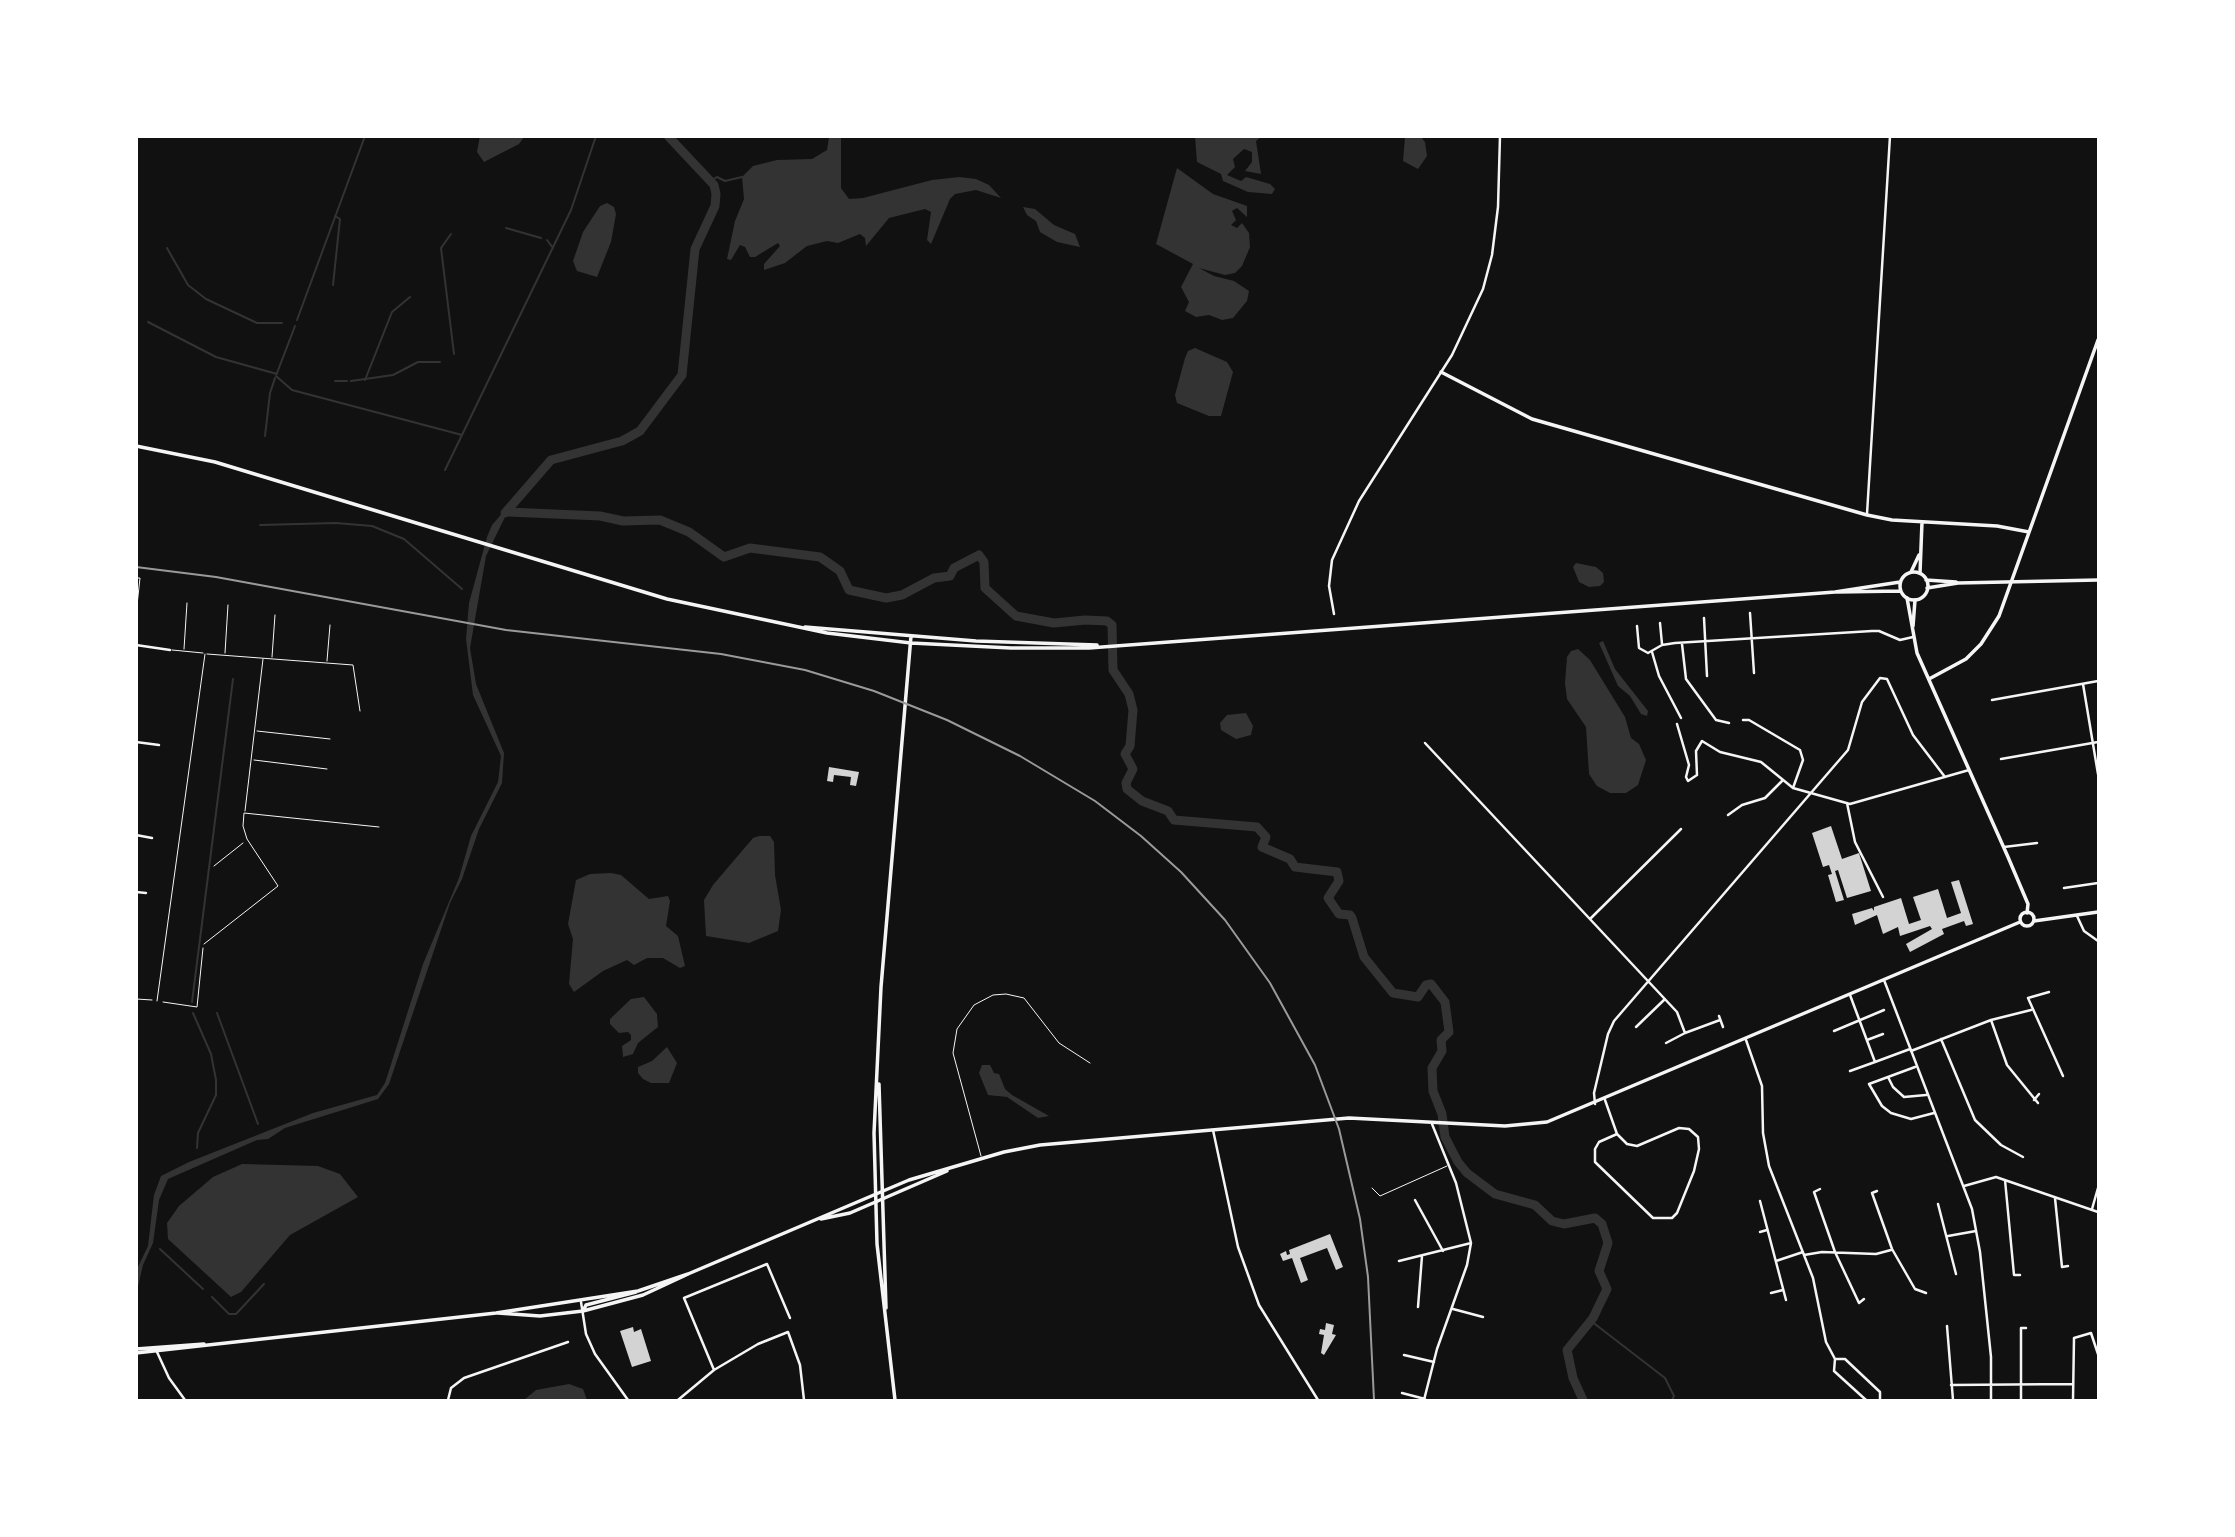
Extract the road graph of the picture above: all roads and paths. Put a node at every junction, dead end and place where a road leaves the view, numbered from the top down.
1 (1500, 136) edge
2 (1890, 136) edge
3 (2098, 340) edge
4 (1441, 372) junction
5 (136, 446) edge
6 (1867, 515) junction
7 (1923, 522) junction
8 (2029, 532) junction
9 (1921, 549) junction
10 (1911, 572) junction
11 (1920, 573) junction
12 (136, 578) edge
13 (1926, 580) junction
14 (2098, 580) edge
15 (1900, 582) junction
16 (1958, 583) junction
17 (1927, 588) junction
18 (1901, 591) junction
19 (1835, 592) junction
20 (1907, 598) junction
21 (1915, 600) junction
22 (187, 603) dead end
23 (229, 605) dead end
24 (1750, 613) dead end
25 (136, 614) edge
26 (1334, 614) dead end
27 (275, 615) dead end
28 (1704, 618) dead end
29 (1660, 623) dead end
30 (330, 625) dead end
31 (784, 625) junction
32 (1637, 626) dead end
33 (1912, 628) junction
34 (911, 636) junction
35 (1913, 637) junction
36 (1752, 639) junction
37 (911, 643) junction
38 (1682, 644) junction
39 (1705, 644) junction
40 (136, 645) edge
41 (1662, 645) junction
42 (1104, 646) junction
43 (170, 650) joint
44 (184, 651) junction
45 (1653, 652) junction
46 (205, 654) junction
47 (226, 655) junction
48 (263, 658) junction
49 (271, 659) junction
50 (326, 663) junction
51 (1746, 664) dead end
52 (1753, 664) junction
53 (1754, 673) dead end
54 (1707, 676) dead end
55 (1929, 679) junction
56 (2098, 681) edge
57 (2083, 683) junction
58 (1992, 700) dead end
59 (1678, 710) junction
60 (360, 711) dead end
61 (1670, 715) dead end
62 (1681, 718) dead end
63 (1743, 720) dead end
64 (1729, 723) dead end
65 (1677, 724) dead end
66 (255, 731) junction
67 (330, 739) dead end
68 (136, 742) edge
69 (2098, 742) edge
70 (1425, 743) dead end
71 (2093, 743) junction
72 (159, 745) dead end
73 (2001, 759) dead end
74 (251, 760) junction
75 (327, 769) dead end
76 (1969, 770) junction
77 (2098, 774) edge
78 (1945, 777) junction
79 (1782, 781) junction
80 (1793, 788) junction
81 (1811, 792) junction
82 (1847, 803) junction
83 (244, 813) junction
84 (1728, 815) dead end
85 (379, 827) dead end
86 (1681, 829) dead end
87 (136, 835) edge
88 (152, 838) dead end
89 (247, 839) junction
90 (2037, 843) dead end
91 (2004, 847) junction
92 (214, 866) dead end
93 (2098, 883) edge
94 (2064, 888) dead end
95 (136, 892) edge
96 (146, 893) dead end
97 (1882, 897) dead end
98 (2098, 912) edge
99 (2027, 913) junction
100 (2077, 916) junction
101 (1590, 919) junction
102 (2034, 920) junction
103 (2020, 922) junction
104 (2098, 941) edge
105 (204, 944) joint
106 (1884, 980) junction
107 (1648, 981) junction
108 (2049, 992) dead end
109 (1850, 995) junction
110 (136, 999) edge
111 (1665, 999) junction
112 (157, 1001) junction
113 (1884, 1010) dead end
114 (2031, 1010) junction
115 (1990, 1020) junction
116 (1860, 1021) junction
117 (1636, 1027) dead end
118 (1723, 1027) dead end
119 (1834, 1031) dead end
120 (1685, 1033) junction
121 (1883, 1034) dead end
122 (1941, 1039) junction
123 (1745, 1040) junction
124 (1867, 1040) junction
125 (1666, 1043) dead end
126 (1910, 1050) junction
127 (1875, 1062) junction
128 (1090, 1063) dead end
129 (878, 1065) junction
130 (1917, 1066) junction
131 (1850, 1072) dead end
132 (2063, 1076) dead end
133 (1888, 1077) junction
134 (1926, 1094) junction
135 (2039, 1094) dead end
136 (1605, 1100) junction
137 (2034, 1100) junction
138 (2038, 1103) dead end
139 (1595, 1104) junction
140 (1934, 1113) junction
141 (1432, 1122) junction
142 (1213, 1130) junction
143 (1617, 1134) junction
144 (2023, 1157) dead end
145 (982, 1158) junction
146 (1449, 1165) junction
147 (952, 1168) junction
148 (2005, 1180) junction
149 (1964, 1186) junction
150 (1372, 1188) dead end
151 (2098, 1188) edge
152 (1820, 1189) dead end
153 (882, 1190) junction
154 (1877, 1191) dead end
155 (875, 1193) junction
156 (2055, 1198) junction
157 (883, 1199) junction
158 (1415, 1200) dead end
159 (1760, 1201) dead end
160 (875, 1203) junction
161 (1938, 1204) dead end
162 (2092, 1209) junction
163 (2098, 1212) edge
164 (819, 1219) junction
165 (1767, 1230) junction
166 (1977, 1231) junction
167 (1760, 1232) dead end
168 (1948, 1236) junction
169 (1471, 1243) junction
170 (1892, 1249) junction
171 (1443, 1251) junction
172 (1835, 1252) junction
173 (1804, 1254) junction
174 (1422, 1256) junction
175 (1399, 1261) dead end
176 (1776, 1261) junction
177 (2068, 1266) dead end
178 (688, 1274) junction
179 (1956, 1275) dead end
180 (2020, 1275) dead end
181 (1783, 1290) junction
182 (638, 1291) junction
183 (1771, 1293) dead end
184 (1926, 1293) dead end
185 (1864, 1299) dead end
186 (1786, 1300) dead end
187 (581, 1302) junction
188 (1418, 1307) dead end
189 (1453, 1309) junction
190 (583, 1311) junction
191 (496, 1313) junction
192 (886, 1316) junction
193 (1483, 1317) dead end
194 (790, 1318) dead end
195 (1947, 1326) dead end
196 (2026, 1328) dead end
197 (568, 1342) dead end
198 (156, 1349) junction
199 (136, 1351) edge
200 (2098, 1354) edge
201 (1404, 1355) dead end
202 (1835, 1359) junction
203 (1434, 1362) junction
204 (714, 1370) junction
205 (2073, 1384) junction
206 (1951, 1385) junction
207 (1991, 1385) junction
208 (2021, 1385) junction
209 (1402, 1393) dead end
210 (1424, 1400) edge
211 (185, 1401) edge
212 (448, 1401) edge
213 (628, 1401) edge
214 (678, 1401) edge
215 (804, 1401) edge
216 (895, 1401) edge
217 (1318, 1401) edge
218 (1866, 1401) edge
219 (1880, 1401) edge
220 (1953, 1401) edge
221 (1991, 1401) edge
222 (2021, 1401) edge
223 (2073, 1401) edge

1 - 4 street
2 - 6 street
3 - 8 street
4 - 6 street
4 - 26 street
5 - 31 street
6 - 7 street
7 - 8 street
7 - 9 street
8 - 55 street
9 - 10 street
9 - 11 street
10 - 11 street
10 - 15 street
11 - 13 street
12 - 25 lane
13 - 16 street
13 - 17 street
14 - 16 street
15 - 18 street
15 - 19 street
16 - 17 street
17 - 21 street
18 - 19 street
18 - 20 street
19 - 42 street
20 - 21 street
20 - 33 street
21 - 33 street
22 - 44 lane
23 - 47 lane
24 - 36 street
27 - 49 lane
28 - 39 street
29 - 41 street
30 - 50 lane
31 - 34 street
31 - 37 street
32 - 45 street
33 - 35 street
34 - 37 street
34 - 42 street
35 - 36 street
35 - 55 street
36 - 39 street
36 - 52 street
37 - 42 street
37 - 129 street
38 - 39 street
38 - 41 street
38 - 64 street
39 - 54 street
40 - 43 street
41 - 45 street
43 - 44 lane
44 - 46 lane
45 - 59 street
46 - 47 lane
46 - 112 lane
47 - 48 lane
48 - 49 lane
48 - 66 lane
49 - 50 lane
50 - 60 lane
51 - 52 street
52 - 53 street
55 - 76 street
56 - 57 street
57 - 58 street
57 - 71 street
59 - 61 street
59 - 62 street
63 - 80 street
65 - 79 street
66 - 67 lane
66 - 74 lane
68 - 72 street
69 - 71 street
70 - 101 street
71 - 73 street
71 - 77 street
74 - 75 lane
74 - 83 lane
76 - 78 street
76 - 91 street
78 - 81 street
78 - 82 street
79 - 80 street
79 - 84 street
80 - 81 street
81 - 82 street
81 - 107 street
82 - 97 street
83 - 85 lane
83 - 89 lane
86 - 101 street
87 - 88 street
89 - 92 path
89 - 105 lane
90 - 91 street
91 - 99 street
93 - 94 street
95 - 96 street
98 - 100 street
99 - 102 street
99 - 103 street
100 - 102 street
100 - 104 street
101 - 107 street
102 - 103 street
103 - 106 street
105 - 112 path
106 - 109 street
106 - 126 street
107 - 111 street
107 - 139 street
108 - 114 street
109 - 116 street
109 - 123 street
110 - 112 path
111 - 117 street
111 - 120 street
113 - 116 street
114 - 115 street
114 - 132 street
115 - 122 street
115 - 137 street
116 - 119 street
116 - 124 street
118 - 120 street
120 - 125 street
121 - 124 street
122 - 126 street
122 - 144 street
123 - 136 street
123 - 173 street
124 - 127 street
126 - 127 street
126 - 130 street
127 - 131 street
128 - 145 lane
129 - 153 street
129 - 155 street
130 - 133 street
130 - 134 street
133 - 134 street
133 - 140 street
134 - 140 street
135 - 137 street
136 - 139 street
136 - 143 street
137 - 138 street
139 - 141 street
140 - 149 street
141 - 142 street
141 - 146 street
142 - 145 street
142 - 217 street
143 - 143 street
145 - 147 street
146 - 150 lane
146 - 169 street
147 - 153 street
147 - 157 street
148 - 149 street
148 - 156 street
148 - 180 street
149 - 166 street
151 - 162 street
152 - 172 street
153 - 155 street
153 - 157 street
154 - 170 street
155 - 160 street
155 - 164 street
156 - 162 street
156 - 177 street
157 - 160 street
157 - 192 street
158 - 171 street
159 - 165 street
160 - 164 street
160 - 192 street
161 - 168 street
162 - 163 street
164 - 178 street
165 - 167 street
165 - 176 street
166 - 168 street
166 - 207 street
168 - 179 street
169 - 171 street
169 - 189 street
170 - 172 street
170 - 184 street
171 - 174 street
172 - 173 street
172 - 185 street
173 - 176 street
173 - 202 street
174 - 175 street
174 - 188 street
176 - 181 street
178 - 182 street
178 - 190 street
181 - 183 street
181 - 186 street
182 - 187 street
182 - 190 street
187 - 190 street
187 - 191 street
189 - 193 street
189 - 203 street
190 - 191 street
190 - 213 street
191 - 198 street
192 - 216 street
194 - 204 street
195 - 206 street
196 - 208 street
197 - 212 street
198 - 199 street
198 - 211 street
200 - 205 street
201 - 203 street
202 - 218 street
202 - 219 street
203 - 210 street
204 - 214 street
204 - 215 street
205 - 208 street
205 - 223 street
206 - 207 street
206 - 220 street
207 - 208 street
207 - 221 street
208 - 222 street
209 - 210 street

